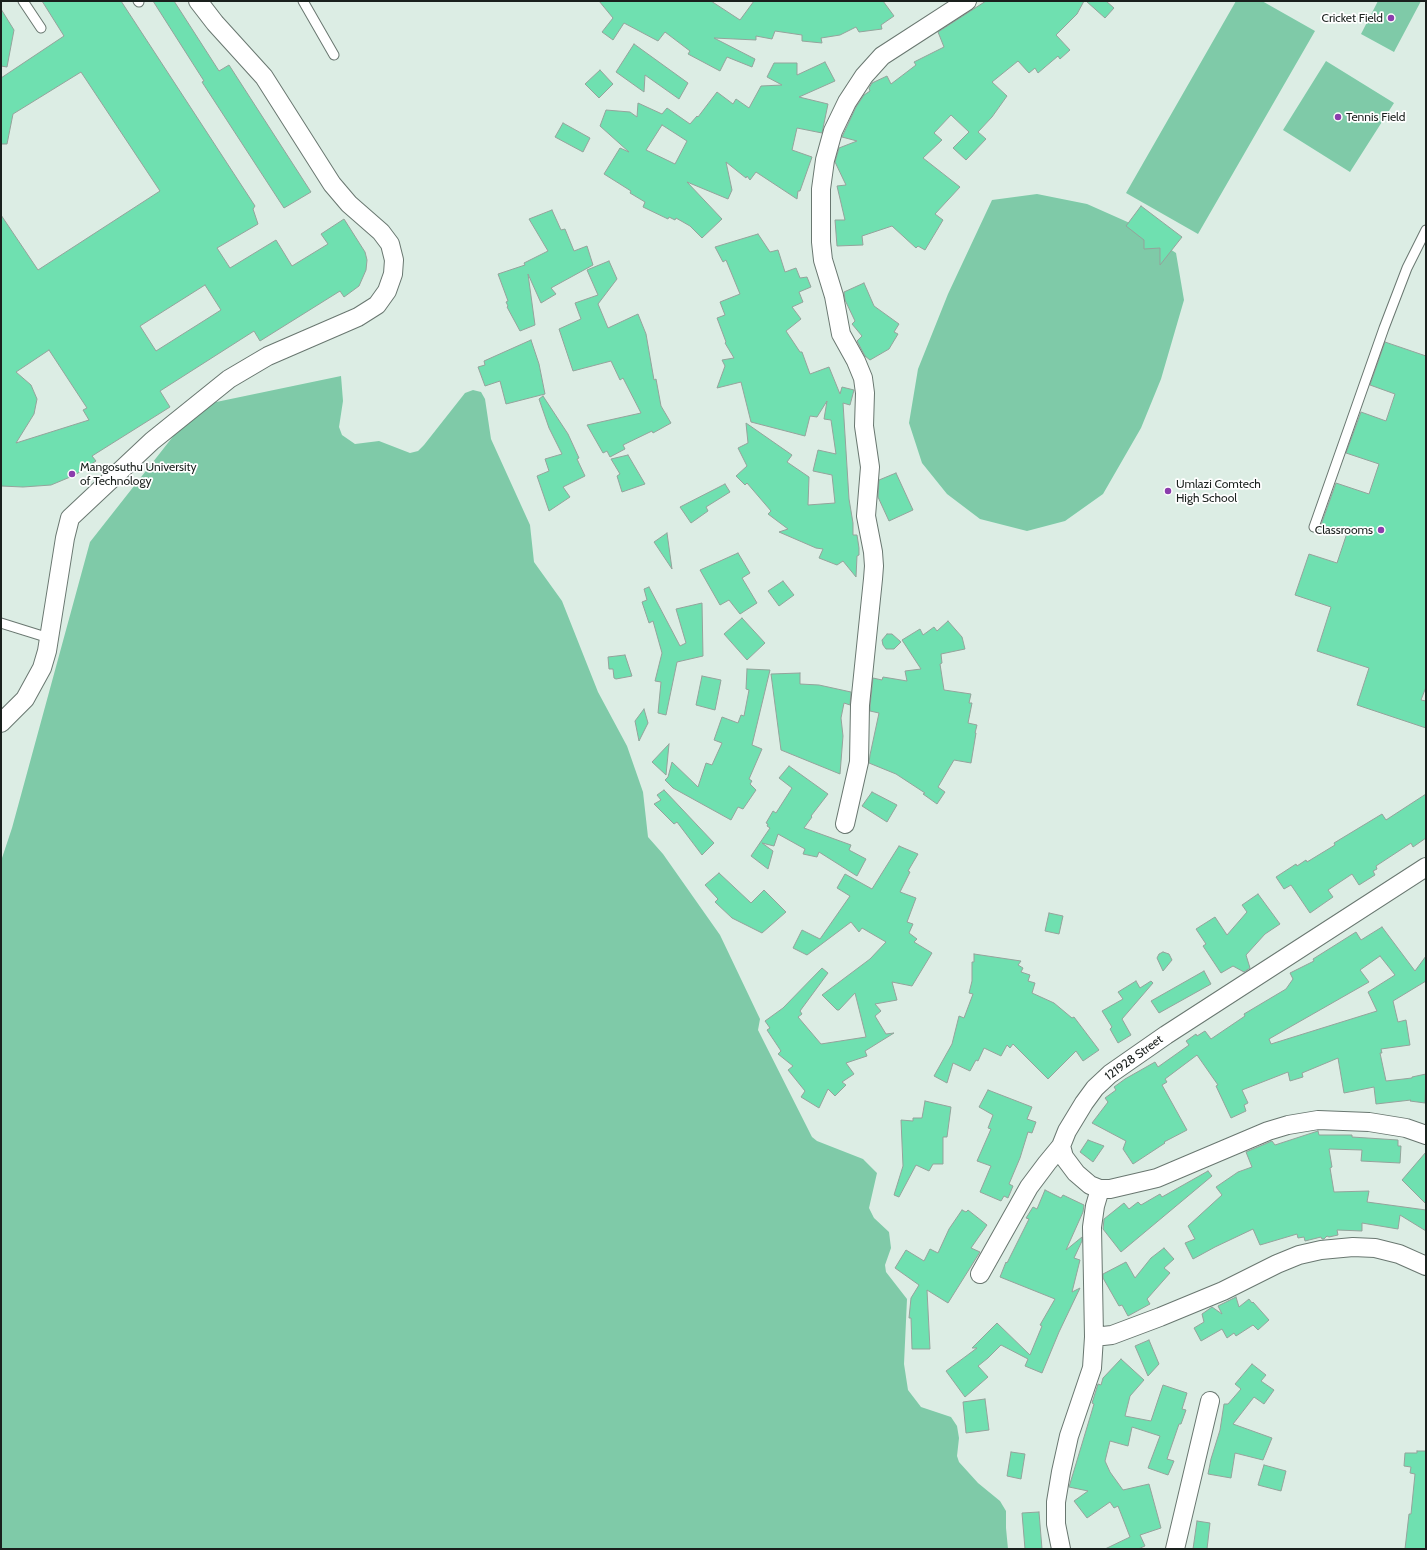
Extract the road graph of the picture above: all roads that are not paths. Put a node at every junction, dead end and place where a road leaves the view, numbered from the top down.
1 (23, 1) edge
2 (198, 1) edge
3 (303, 1) edge
4 (967, 1) edge
5 (41, 28) dead end
6 (334, 55) dead end
7 (1426, 230) edge
8 (1314, 527) dead end
9 (1, 623) edge
10 (49, 638) junction
11 (1, 723) edge
12 (845, 824) dead end
13 (1426, 867) edge
14 (1426, 1135) edge
15 (1061, 1146) junction
16 (1100, 1188) junction
17 (1426, 1266) edge
18 (980, 1274) dead end
19 (1094, 1337) junction
20 (1210, 1401) dead end
21 (1061, 1549) edge
22 (1175, 1549) edge

1 - 5 lane
2 - 10 street
3 - 6 lane
4 - 12 street
7 - 8 lane
9 - 10 lane
10 - 11 street
13 - 15 street, 121928 Street
14 - 16 street
15 - 16 street
15 - 18 street, 121928 Street
16 - 19 street
17 - 19 street
19 - 21 street
20 - 22 street

